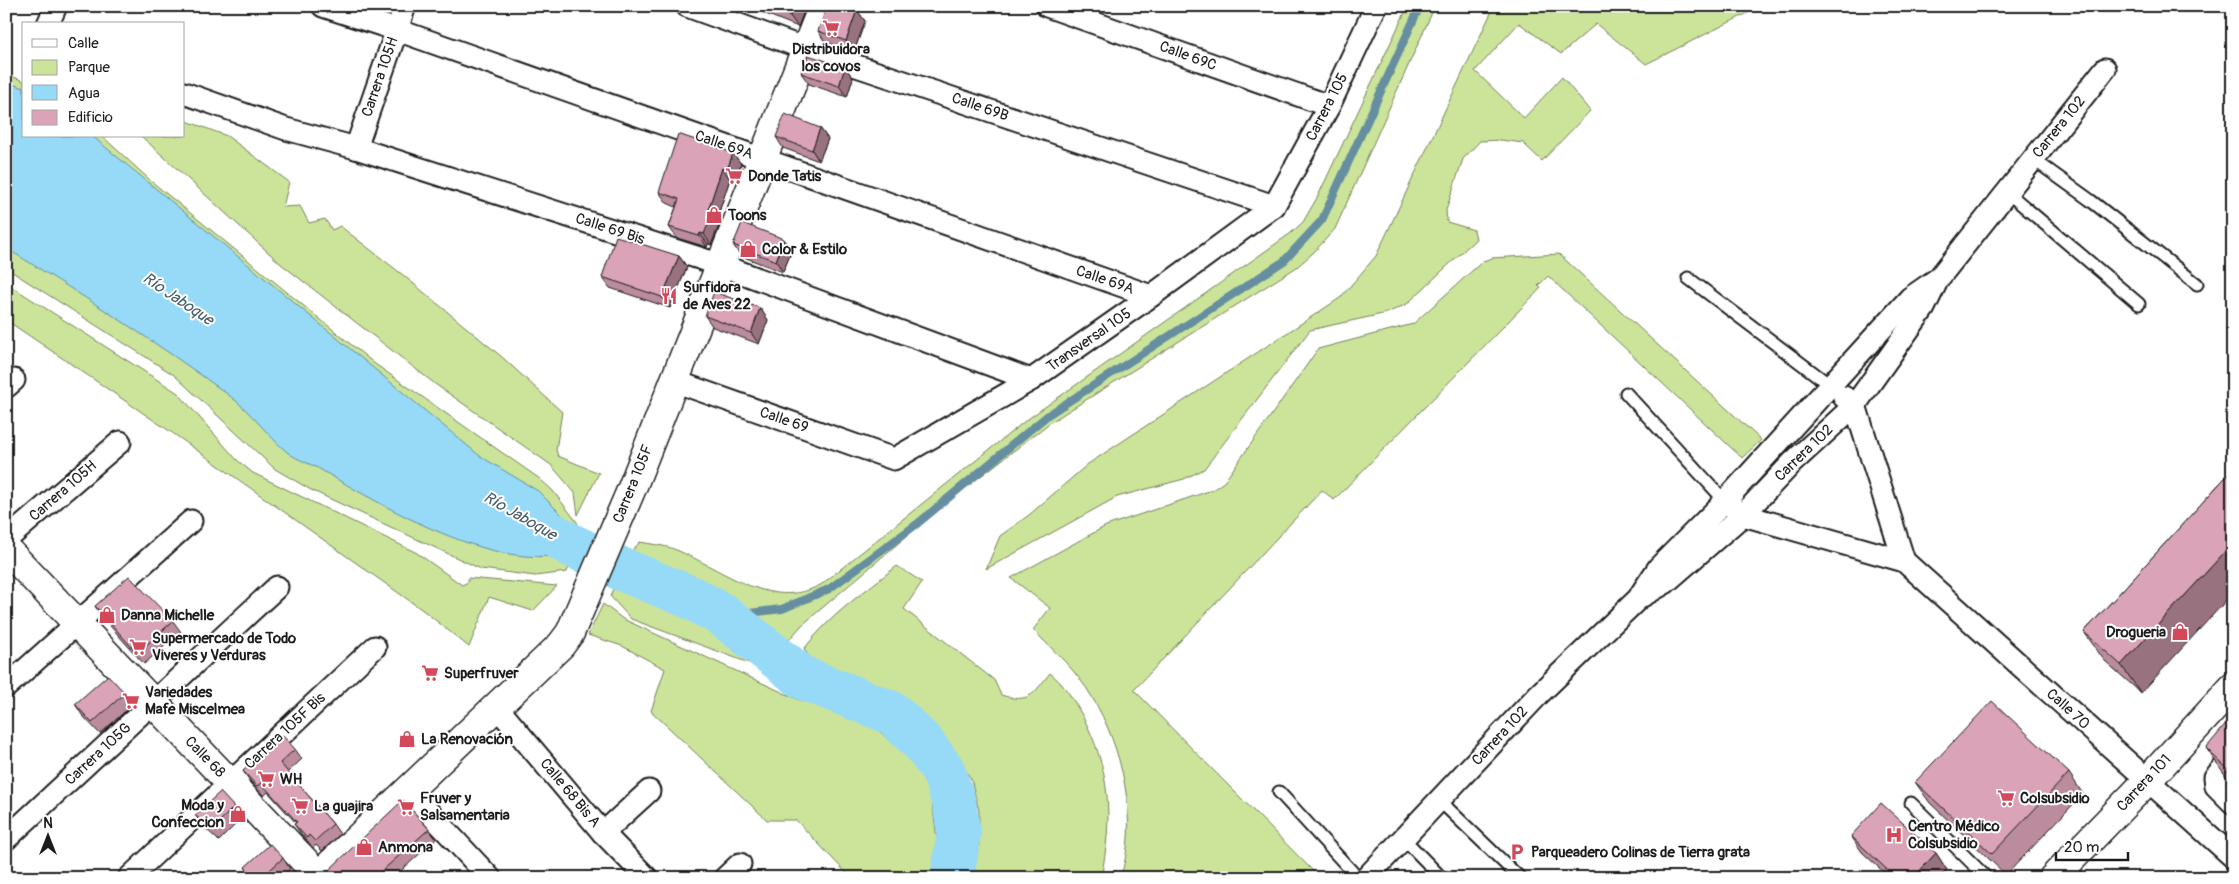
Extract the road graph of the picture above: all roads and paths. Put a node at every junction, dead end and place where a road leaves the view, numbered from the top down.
1 (56, 6) edge
2 (323, 6) edge
3 (405, 6) edge
4 (687, 6) edge
5 (823, 6) edge
6 (1047, 6) edge
7 (1376, 6) edge
8 (49, 22) edge
9 (397, 30) junction
10 (806, 49) junction
11 (2105, 69) dead end
12 (185, 93) edge
13 (1329, 106) junction
14 (356, 148) junction
15 (763, 159) junction
16 (2033, 159) junction
17 (2007, 192) junction
18 (1274, 206) junction
19 (721, 265) junction
20 (1688, 278) dead end
21 (1938, 279) junction
22 (2197, 284) dead end
23 (1151, 296) junction
24 (2139, 304) dead end
25 (1030, 380) junction
26 (674, 381) junction
27 (1831, 386) junction
28 (1626, 393) dead end
29 (1855, 405) junction
30 (120, 442) dead end
31 (894, 459) joint
32 (1725, 501) junction
33 (1743, 515) junction
34 (191, 521) dead end
35 (6, 540) edge
36 (6, 549) edge
37 (1904, 561) junction
38 (277, 587) dead end
39 (1639, 598) junction
40 (78, 623) junction
41 (375, 647) dead end
42 (6, 687) edge
43 (2233, 687) edge
44 (153, 702) junction
45 (496, 706) junction
46 (2233, 758) edge
47 (2148, 780) junction
48 (230, 783) junction
49 (408, 790) junction
50 (649, 791) dead end
51 (1279, 792) dead end
52 (1439, 800) junction
53 (1911, 803) dead end
54 (2233, 803) edge
55 (604, 833) junction
56 (1403, 838) junction
57 (6, 839) edge
58 (2233, 856) edge
59 (319, 877) edge
60 (129, 878) edge
61 (490, 878) edge
62 (647, 878) edge
63 (1358, 878) edge
64 (1366, 878) edge
65 (1442, 878) edge
66 (1520, 878) edge
67 (1987, 878) edge
68 (2053, 878) edge

1 - 8 street
2 - 9 street, Calle 69A
3 - 9 street, Carrera 105H
4 - 10 street, Calle 69B
5 - 10 street, Carrera 105F
6 - 13 street, Calle 69C
7 - 13 street, Carrera 105
9 - 14 street, Carrera 105H
9 - 15 street, Calle 69A
10 - 15 street, Carrera 105F
10 - 18 street, Calle 69B
11 - 16 street, Carrera 102
12 - 14 street, Calle 69 Bis
13 - 18 street, Carrera 105
14 - 19 street, Calle 69 Bis
15 - 19 street, Carrera 105F
15 - 23 street, Calle 69A
16 - 17 street, Carrera 102
16 - 22 lane
17 - 21 street, Carrera 102
17 - 24 lane
18 - 23 street, Transversal 105
19 - 25 street, Calle 69 Bis
19 - 26 street, Carrera 105F
20 - 27 lane
21 - 27 street, Carrera 102
21 - 29 street, Carrera 102
23 - 25 street, Transversal 105
25 - 31 street, Transversal 105
26 - 31 street, Calle 69
26 - 45 street, Carrera 105F
27 - 29 street
27 - 32 street, Carrera 102
28 - 32 lane
29 - 33 street, Carrera 102
29 - 37 street
30 - 35 street, Carrera 105H
32 - 33 street, Calle 70
32 - 39 street, Carrera 102
33 - 37 street, Calle 70
33 - 39 street, Carrera 102
34 - 40 street
36 - 40 street, Calle 68
37 - 47 street, Calle 70
38 - 44 street, Carrera 105G
39 - 52 street, Carrera 102
40 - 42 street
40 - 44 street, Calle 68
41 - 48 street, Carrera 105F Bis
43 - 47 street, Carrera 101
44 - 48 street, Calle 68
44 - 57 street, Carrera 105G
45 - 49 street, Carrera 105F
45 - 55 street, Calle 68 Bis A
46 - 54 street
47 - 58 street, Calle 70
47 - 68 street, Carrera 101
48 - 59 street, Calle 68
48 - 60 street, Carrera 105F Bis
49 - 59 street, Carrera 105F
49 - 61 street
50 - 55 street
51 - 63 lane
52 - 56 street, Carrera 102
52 - 66 lane
53 - 67 lane
55 - 62 street, Calle 68 Bis A
56 - 64 street, Carrera 102
56 - 65 lane

